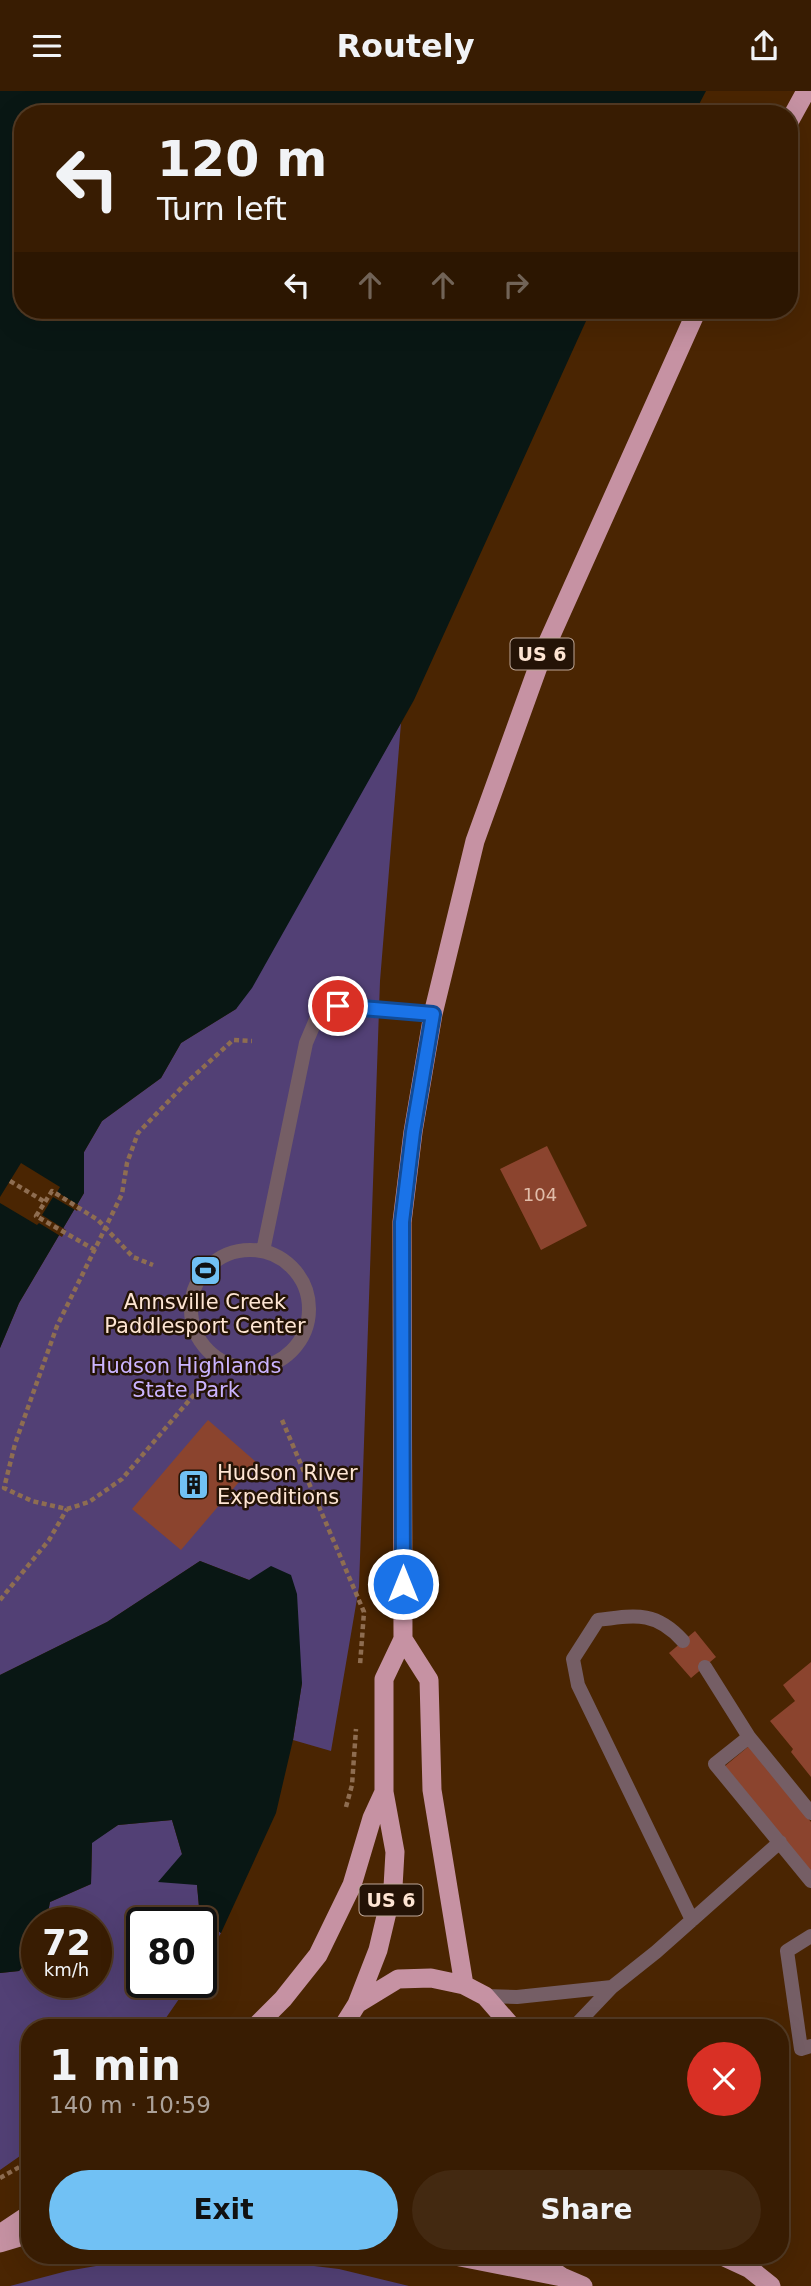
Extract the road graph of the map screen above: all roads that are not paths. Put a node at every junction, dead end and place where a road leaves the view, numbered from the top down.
1 (693, 319) edge
2 (433, 1014) junction
3 (263, 1251) junction
4 (403, 1639) junction
5 (683, 1641) dead end
6 (705, 1667) dead end
7 (749, 1737) junction
8 (384, 1792) junction
9 (811, 1812) edge
10 (779, 1842) junction
11 (811, 1881) edge
12 (692, 1920) junction
13 (811, 1936) edge
14 (464, 1985) junction
15 (612, 1987) junction
16 (485, 1996) junction
17 (357, 2004) junction
18 (263, 2019) edge
19 (347, 2019) edge
20 (505, 2019) edge
21 (582, 2019) edge
22 (811, 2046) edge
23 (21, 2220) edge
24 (0, 2234) edge
25 (21, 2237) edge
26 (0, 2243) edge
27 (496, 2264) edge
28 (543, 2264) edge
29 (739, 2264) edge
30 (562, 2277) junction
31 (583, 2286) edge
32 (771, 2286) edge

1 - 2 highway, US 6
2 - 3 lane
2 - 4 highway, US 6
3 - 3 lane
4 - 8 highway, US 6
4 - 14 highway, US 6
5 - 12 lane
6 - 7 lane
7 - 9 lane
7 - 10 lane
8 - 17 highway, US 6
8 - 18 highway, US 6
10 - 11 lane
10 - 12 lane
12 - 15 lane
13 - 22 lane
14 - 16 highway, US 6
14 - 17 highway, US 6
15 - 16 lane
15 - 21 lane
16 - 20 highway
17 - 19 highway, US 6
23 - 24 highway
25 - 26 highway
27 - 30 highway
28 - 30 highway
29 - 32 highway
30 - 31 highway

